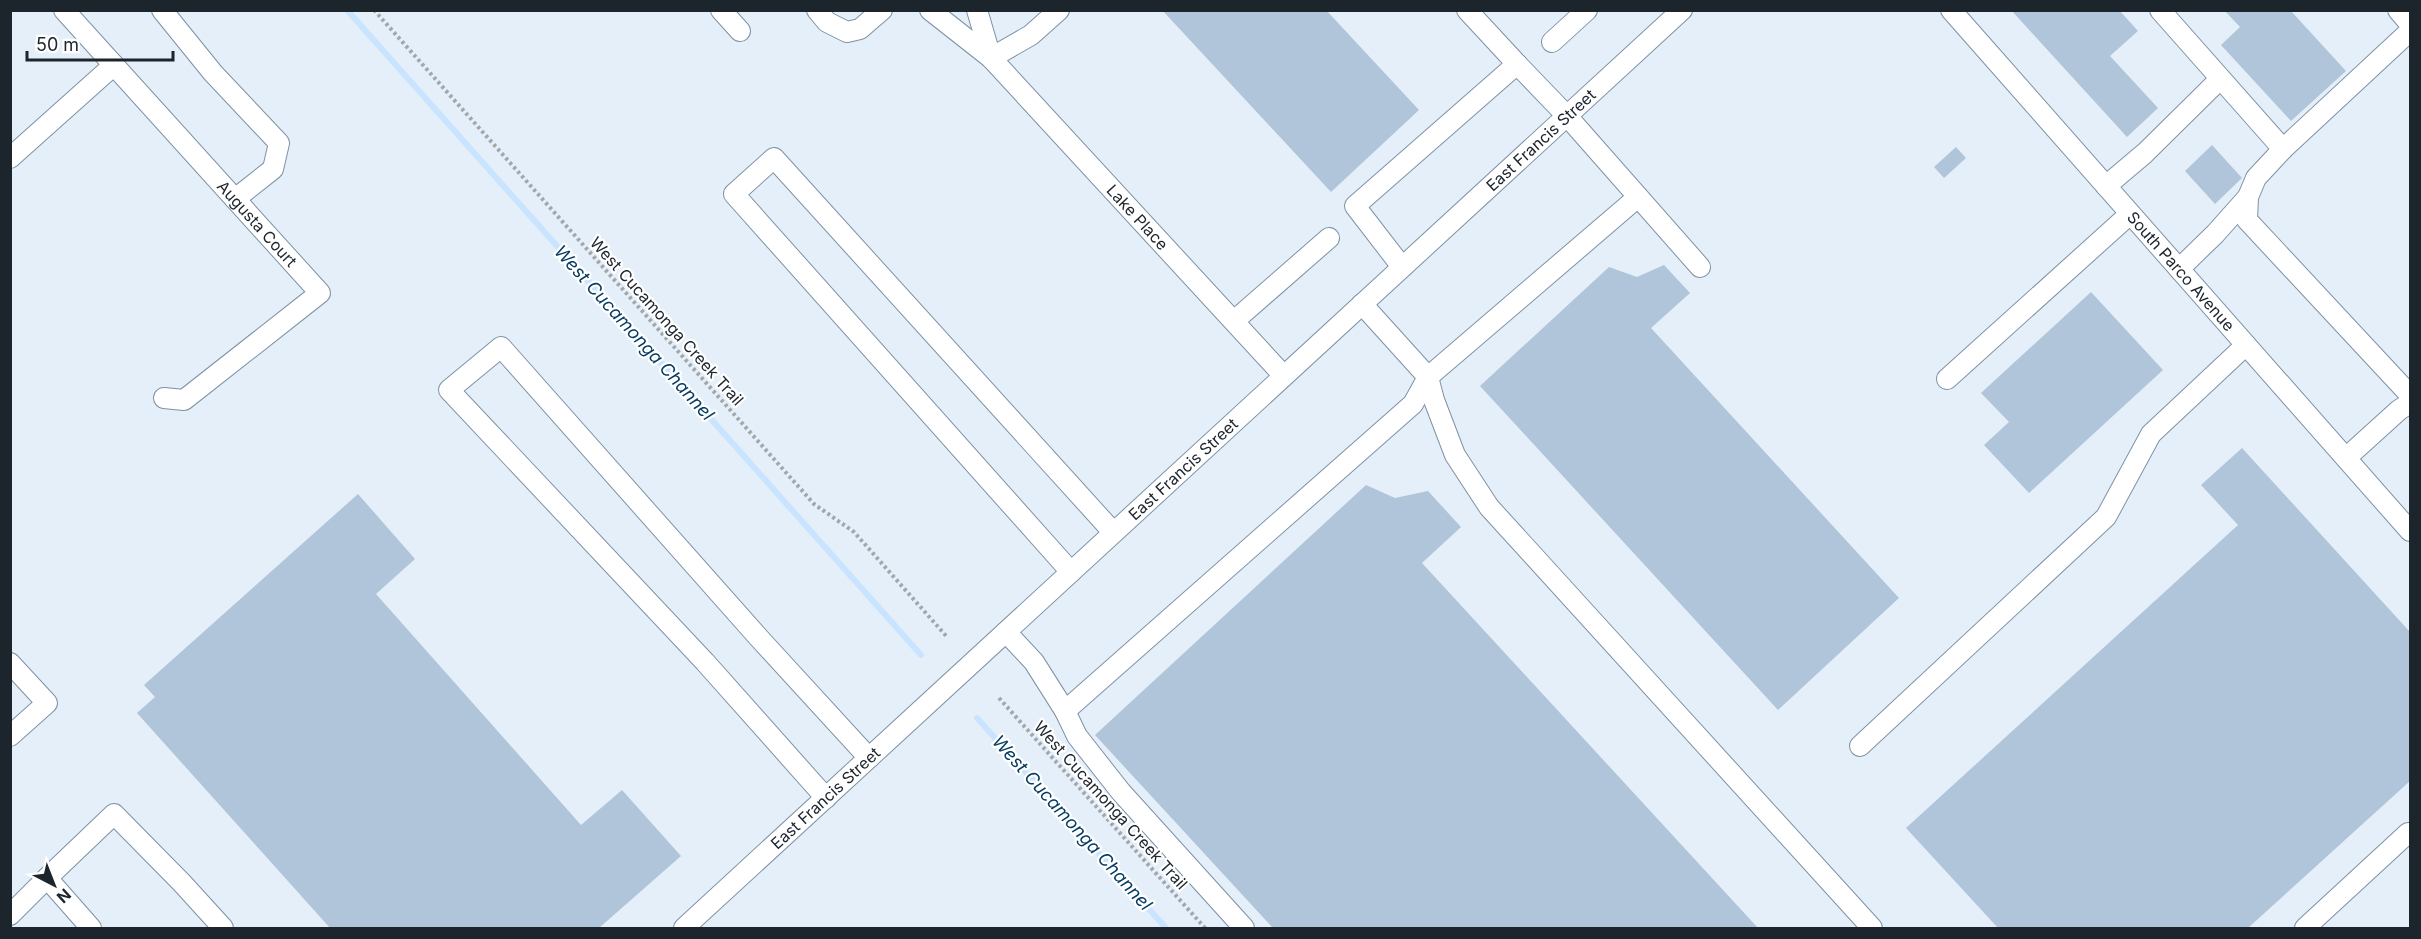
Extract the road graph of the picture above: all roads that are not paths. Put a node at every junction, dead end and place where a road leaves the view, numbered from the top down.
1 (64, 10) edge
2 (162, 10) edge
3 (721, 10) edge
4 (817, 10) edge
5 (882, 10) edge
6 (930, 10) edge
7 (977, 10) edge
8 (1059, 10) edge
9 (1467, 10) edge
10 (1587, 10) edge
11 (1682, 10) edge
12 (1951, 10) edge
13 (2160, 10) edge
14 (2398, 10) edge
15 (2410, 24) edge
16 (740, 31) dead end
17 (2410, 32) edge
18 (1552, 42) dead end
19 (991, 58) junction
20 (1516, 64) junction
21 (114, 65) junction
22 (2220, 79) junction
23 (1567, 116) junction
24 (2283, 149) junction
25 (10, 158) edge
26 (2106, 186) junction
27 (1638, 196) junction
28 (2248, 197) junction
29 (235, 199) junction
30 (2130, 214) junction
31 (1329, 238) dead end
32 (1402, 267) junction
33 (1700, 267) dead end
34 (2179, 269) junction
35 (1362, 304) junction
36 (1234, 321) junction
37 (2246, 345) junction
38 (1283, 375) junction
39 (1428, 377) junction
40 (1947, 379) dead end
41 (2410, 395) edge
42 (164, 399) dead end
43 (2410, 404) edge
44 (2346, 458) junction
45 (2410, 531) edge
46 (1113, 532) junction
47 (1071, 572) junction
48 (1006, 632) junction
49 (10, 663) edge
50 (1065, 711) junction
51 (10, 736) edge
52 (1860, 746) dead end
53 (869, 758) junction
54 (826, 798) junction
55 (2410, 832) edge
56 (47, 878) junction
57 (10, 915) edge
58 (91, 928) edge
59 (223, 928) edge
60 (684, 928) edge
61 (1244, 928) edge
62 (1872, 928) edge
63 (2305, 928) edge

1 - 21 street, Augusta Court
2 - 29 street
3 - 16 street
4 - 5 street
6 - 19 street, Lake Place
7 - 19 street
8 - 19 street
9 - 20 street
10 - 18 street
11 - 23 street, East Francis Street
12 - 26 street, South Parco Avenue
13 - 22 street
14 - 15 street
17 - 24 street
19 - 36 street, Lake Place
20 - 23 street
20 - 32 street
21 - 25 street
21 - 29 street, Augusta Court
22 - 24 street
22 - 26 street
23 - 27 street
23 - 32 street, East Francis Street
24 - 28 street
26 - 30 street, South Parco Avenue
27 - 33 street
27 - 39 street
28 - 34 street
28 - 41 street
29 - 42 street, Augusta Court
30 - 34 street, South Parco Avenue
30 - 40 street
31 - 36 street
32 - 35 street, East Francis Street
34 - 37 street, South Parco Avenue
35 - 38 street, East Francis Street
35 - 39 street
36 - 38 street, Lake Place
37 - 44 street, South Parco Avenue
37 - 52 street
38 - 46 street, East Francis Street
39 - 50 street
39 - 62 street
43 - 44 street
44 - 45 street, South Parco Avenue
46 - 47 street, East Francis Street
46 - 47 street
47 - 48 street, East Francis Street
48 - 50 street
48 - 53 street, East Francis Street
49 - 51 street
50 - 61 street
53 - 54 street, East Francis Street
53 - 54 street
54 - 60 street, East Francis Street
55 - 63 street
56 - 57 street
56 - 58 street
56 - 59 street

